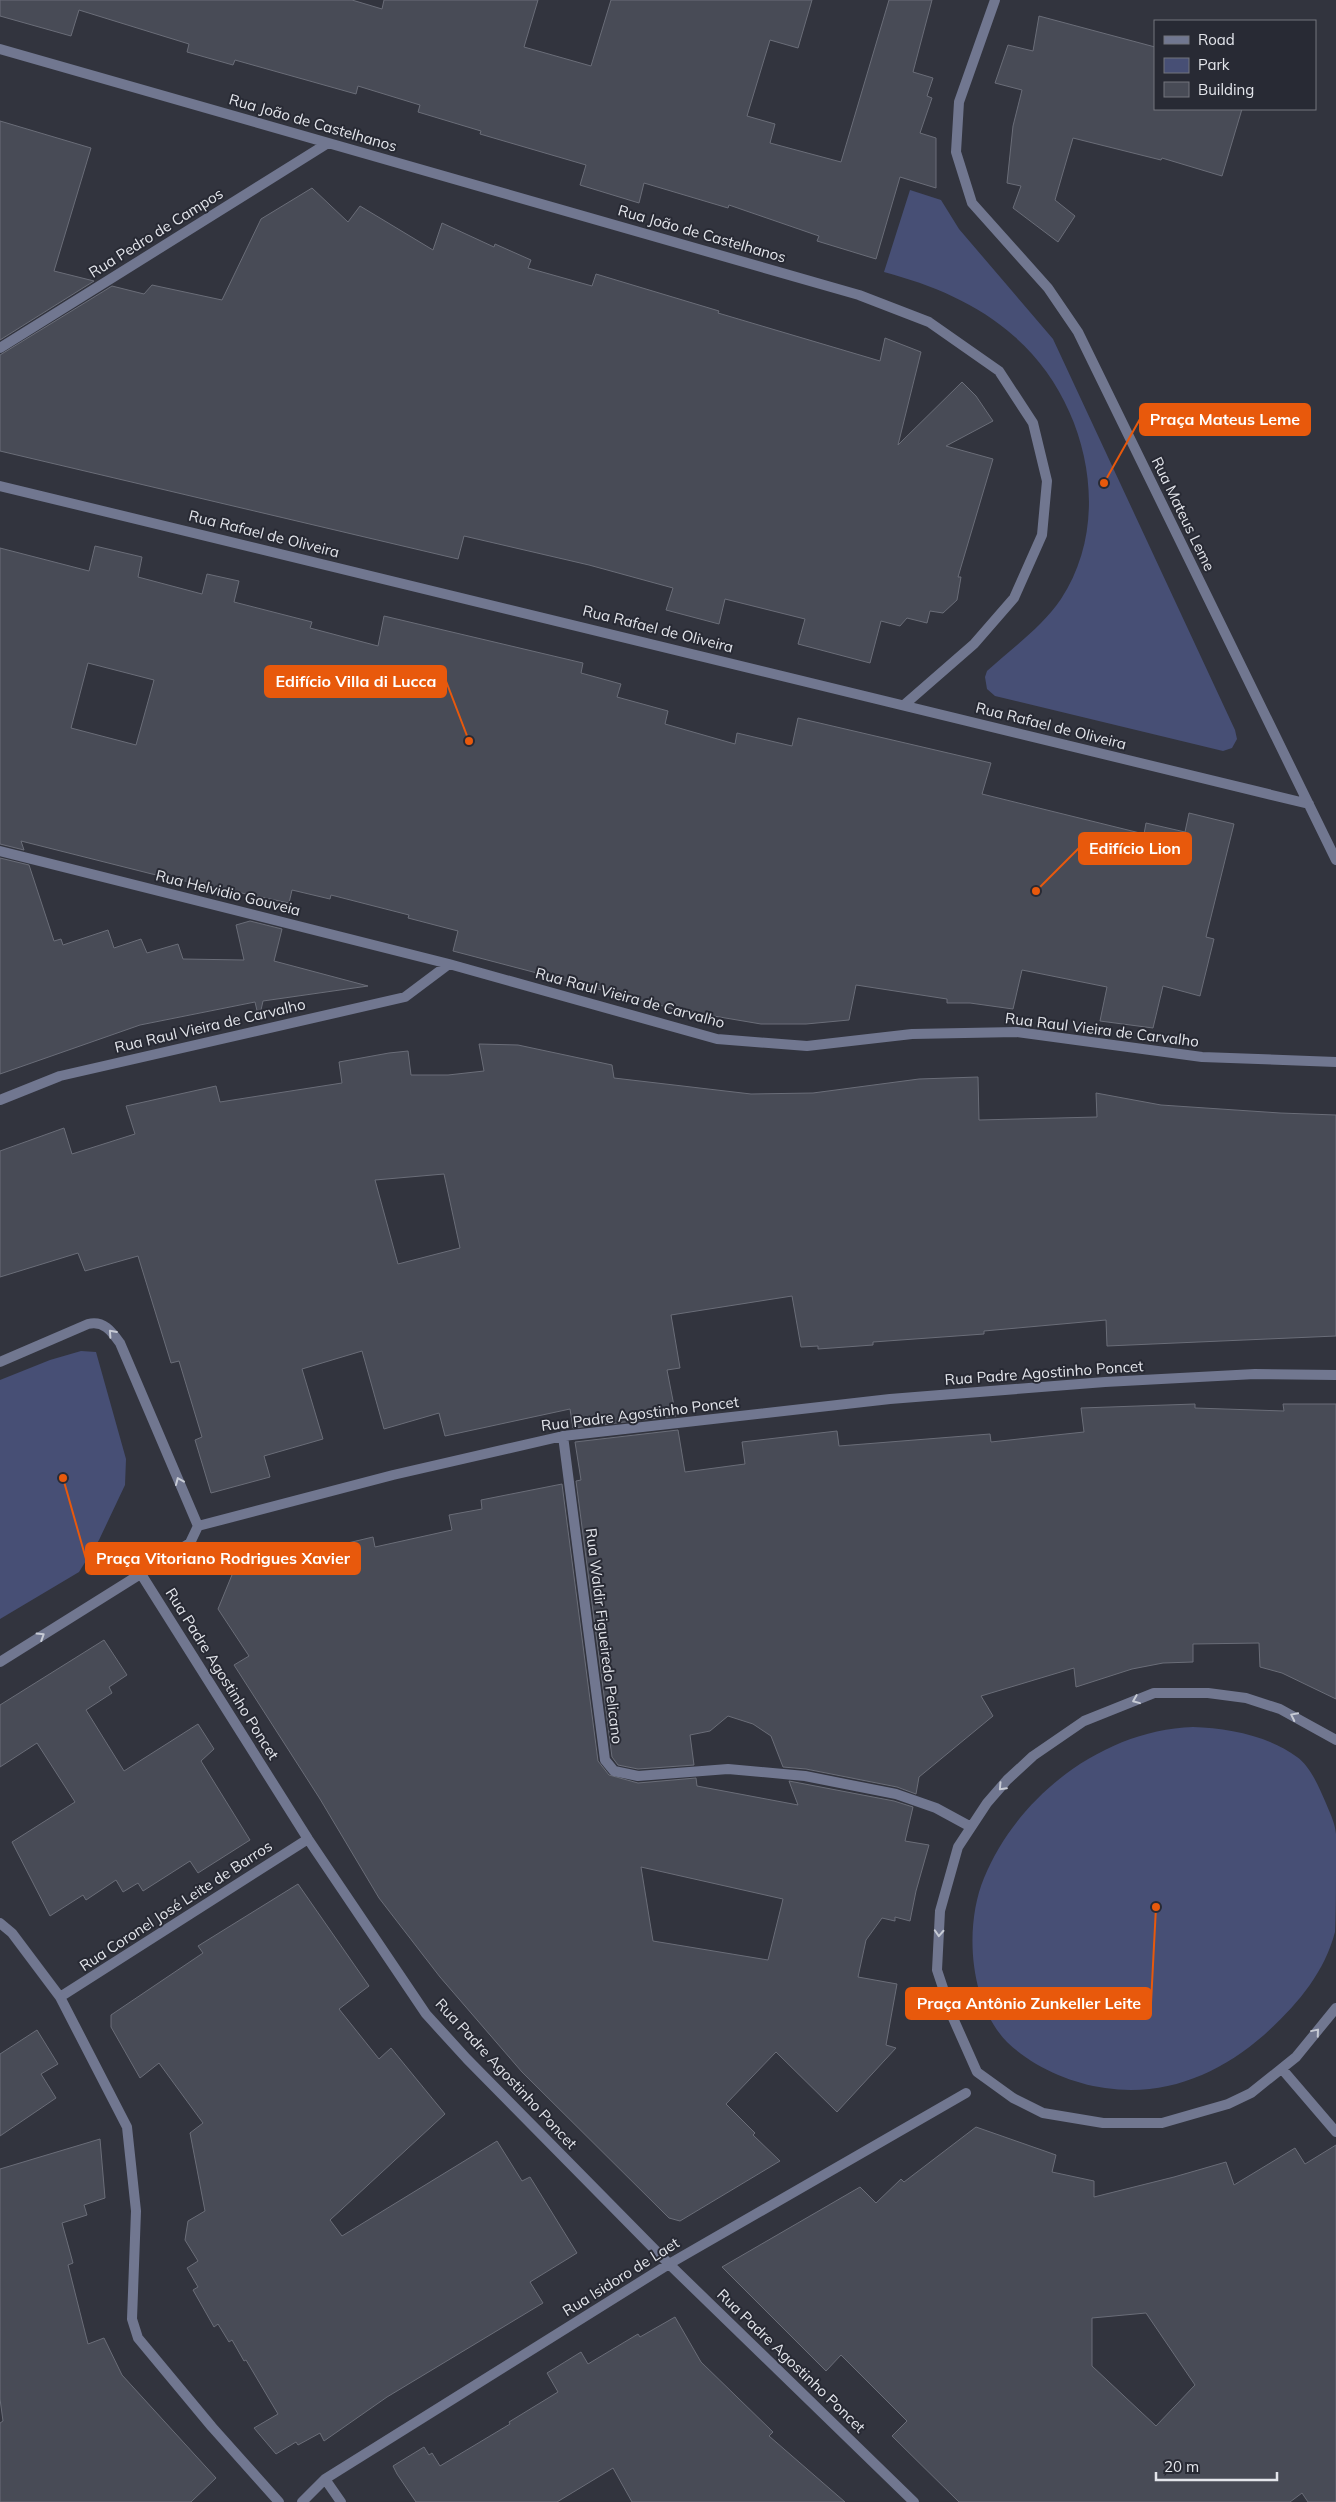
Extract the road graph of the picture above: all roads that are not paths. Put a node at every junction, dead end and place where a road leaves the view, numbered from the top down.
1 (995, 0) edge
2 (0, 49) edge
3 (328, 143) junction
4 (0, 348) edge
5 (0, 486) edge
6 (904, 705) junction
7 (1308, 804) junction
8 (0, 851) edge
9 (1336, 860) edge
10 (448, 964) junction
11 (1336, 1062) edge
12 (0, 1100) edge
13 (0, 1362) edge
14 (1336, 1375) edge
15 (563, 1436) junction
16 (198, 1526) junction
17 (141, 1574) junction
18 (0, 1662) edge
19 (1336, 1740) edge
20 (971, 1827) junction
21 (308, 1839) junction
22 (0, 1923) edge
23 (60, 1997) junction
24 (1336, 2008) edge
25 (1282, 2069) junction
26 (966, 2094) dead end
27 (1336, 2132) edge
28 (669, 2264) junction
29 (325, 2479) junction
30 (279, 2502) edge
31 (302, 2502) edge
32 (341, 2502) edge
33 (914, 2502) edge

1 - 7 street, Rua Mateus Leme
2 - 3 street, Rua João de Castelhanos
3 - 4 street, Rua Pedro de Campos
3 - 6 street, Rua João de Castelhanos
5 - 6 street, Rua Rafael de Oliveira
6 - 7 street, Rua Rafael de Oliveira
7 - 9 street, Rua Mateus Leme
8 - 10 street, Rua Helvidio Gouveia
10 - 11 street, Rua Raul Vieira de Carvalho
10 - 12 street, Rua Raul Vieira de Carvalho
16 -> 13 street
14 - 15 street, Rua Padre Agostinho Poncet
15 - 16 street, Rua Padre Agostinho Poncet
15 - 20 street, Rua Waldir Figueiredo Pelicano
16 - 17 street
18 -> 17 street
17 - 21 street, Rua Padre Agostinho Poncet
19 -> 20 street
20 -> 25 street
21 - 23 street, Rua Coronel José Leite de Barros
21 - 28 street, Rua Padre Agostinho Poncet
22 - 23 street
23 - 30 street
25 -> 24 street
25 - 27 street
26 - 28 street, Rua Isidoro de Laet
28 - 29 street, Rua Isidoro de Laet
28 - 33 street, Rua Padre Agostinho Poncet
29 - 31 street, Rua Isidoro de Laet
29 - 32 street

